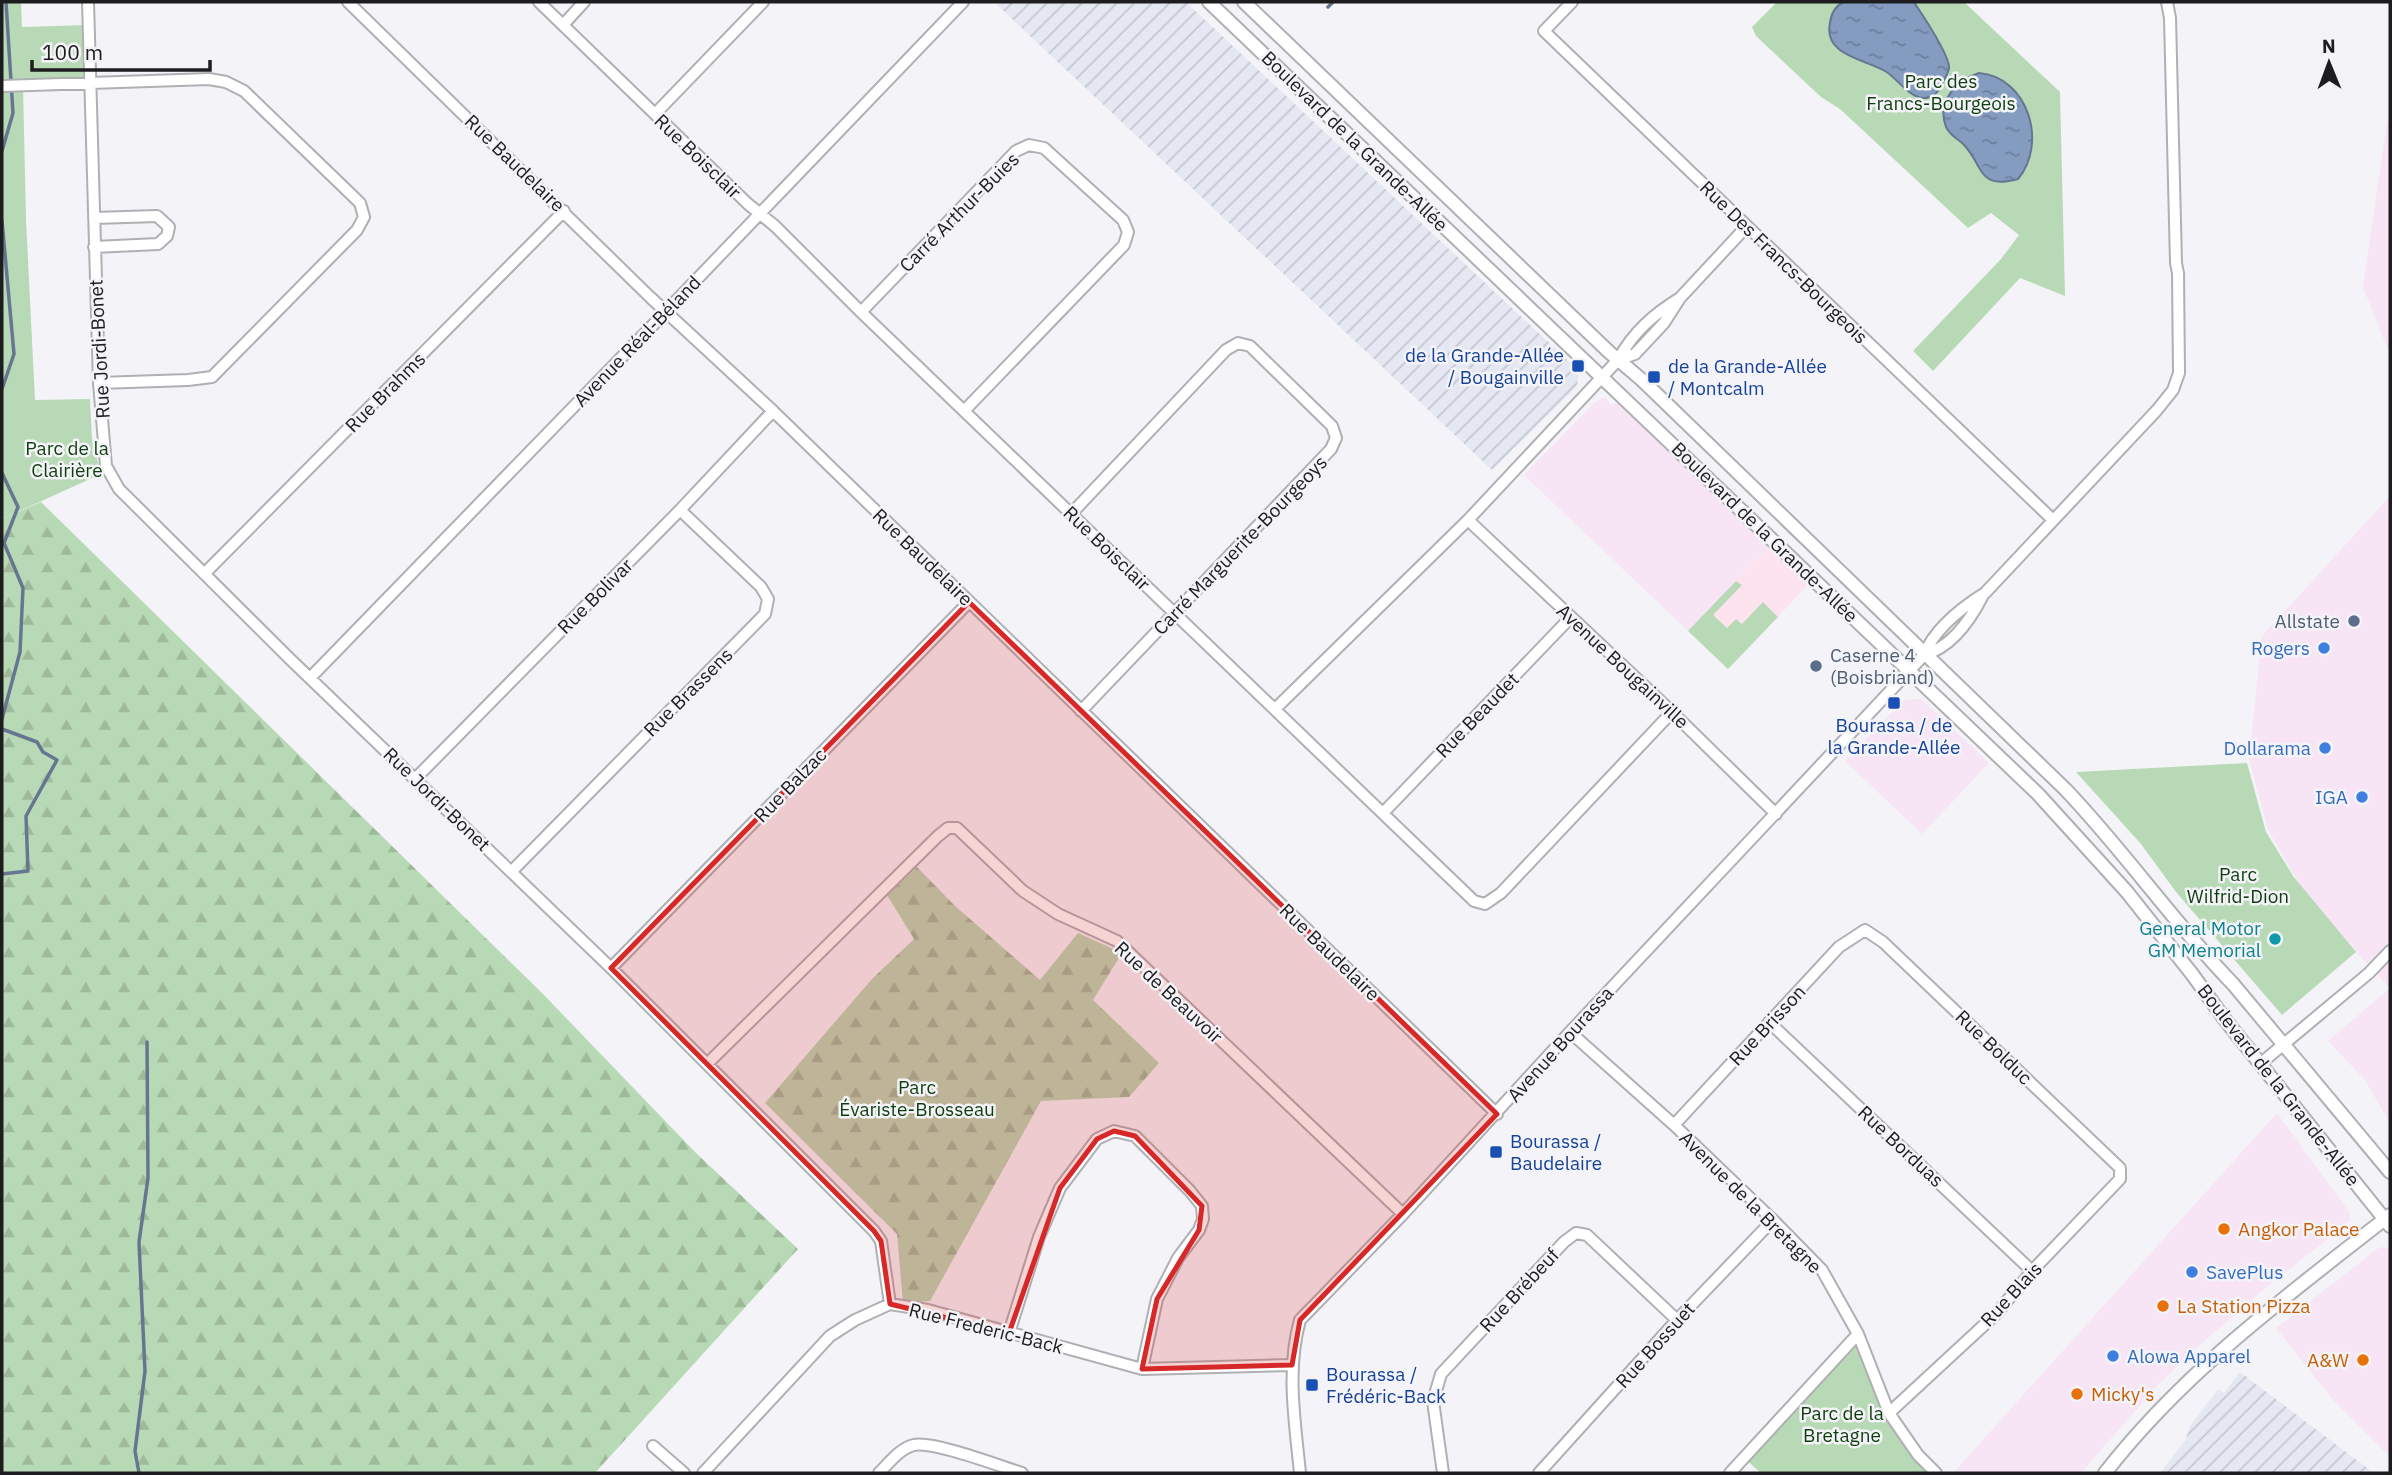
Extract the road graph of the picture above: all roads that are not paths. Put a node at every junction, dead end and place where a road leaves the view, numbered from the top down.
1 (88, 2) edge
2 (348, 2) edge
3 (539, 2) edge
4 (583, 2) edge
5 (763, 2) edge
6 (963, 2) edge
7 (1209, 2) edge
8 (1244, 2) edge
9 (1572, 2) edge
10 (2167, 2) edge
11 (563, 24) junction
12 (91, 83) junction
13 (2, 86) edge
14 (655, 114) junction
15 (564, 211) junction
16 (760, 214) junction
17 (94, 218) junction
18 (1747, 226) junction
19 (94, 247) junction
20 (666, 311) junction
21 (861, 312) junction
22 (1618, 360) junction
23 (1602, 377) junction
24 (99, 383) junction
25 (773, 411) junction
26 (964, 411) junction
27 (680, 510) junction
28 (1071, 513) junction
29 (1468, 520) junction
30 (2053, 520) junction
31 (205, 573) junction
32 (969, 602) junction
33 (1175, 613) junction
34 (1571, 617) junction
35 (1924, 655) junction
36 (1909, 671) junction
37 (310, 678) junction
38 (1275, 709) junction
39 (1081, 711) junction
40 (1672, 712) junction
41 (415, 779) junction
42 (1383, 813) junction
43 (1776, 814) junction
44 (512, 870) junction
45 (1864, 930) joint
46 (2388, 958) edge
47 (611, 968) junction
48 (1769, 1022) junction
49 (1570, 1032) junction
50 (2283, 1045) junction
51 (707, 1064) junction
52 (2260, 1064) junction
53 (1497, 1114) junction
54 (1674, 1125) junction
55 (2120, 1168) joint
56 (2390, 1172) edge
57 (1403, 1214) junction
58 (1773, 1220) junction
59 (2388, 1220) edge
60 (2032, 1270) junction
61 (890, 1304) junction
62 (1677, 1320) junction
63 (1009, 1333) junction
64 (1858, 1334) junction
65 (1292, 1365) junction
66 (1142, 1369) junction
67 (1889, 1413) junction
68 (653, 1446) dead end
69 (684, 1473) edge
70 (703, 1473) edge
71 (879, 1473) edge
72 (1022, 1473) edge
73 (1300, 1473) edge
74 (1443, 1473) edge
75 (1539, 1473) edge
76 (1730, 1473) edge
77 (1936, 1473) edge
78 (2105, 1473) edge

1 - 12 street, Rue Jordi-Bonet
2 - 15 street, Rue Baudelaire
3 - 11 street, Rue Boisclair
4 - 11 street
5 - 14 street
6 - 16 street, Avenue Réal-Béland
7 - 23 street, Boulevard de la Grande-Allée
8 - 22 street, Boulevard de la Grande-Allée
9 - 18 street, Rue Des Francs-Bourgeois
10 - 30 street
11 - 14 street, Rue Boisclair
12 - 13 street
12 - 17 street, Rue Jordi-Bonet
12 - 24 street
14 - 16 street, Rue Boisclair
15 - 20 street, Rue Baudelaire
15 - 31 street, Rue Brahms
16 - 20 street, Avenue Réal-Béland
16 - 21 street, Rue Boisclair
17 - 19 street, Rue Jordi-Bonet
17 - 19 street
18 - 22 street
18 - 30 street, Rue Des Francs-Bourgeois
19 - 24 street, Rue Jordi-Bonet
20 - 25 street, Rue Baudelaire
20 - 37 street, Avenue Réal-Béland
21 - 26 street, Rue Boisclair
21 - 26 street, Carré Arthur-Buies
22 - 23 street
22 - 35 street, Boulevard de la Grande-Allée
23 - 29 street
23 - 36 street, Boulevard de la Grande-Allée
24 - 31 street, Rue Jordi-Bonet
25 - 27 street, Rue Bolivar
25 - 32 street, Rue Baudelaire
26 - 28 street, Rue Boisclair
27 - 41 street, Rue Bolivar
27 - 44 street, Rue Brassens
28 - 33 street, Rue Boisclair
28 - 33 street, Carré Marguerite-Bourgeoys
29 - 34 street, Avenue Bougainville
29 - 38 street
30 - 35 street
31 - 37 street, Rue Jordi-Bonet
32 - 39 street, Rue Baudelaire
32 - 47 street, Rue Balzac
33 - 38 street, Rue Boisclair
33 - 39 street, Carré Marguerite-Bourgeoys
34 - 40 street, Avenue Bougainville
34 - 42 street, Rue Beaudet
35 - 36 street, Avenue Bourassa
35 - 50 street, Boulevard de la Grande-Allée
36 - 43 street, Avenue Bourassa
36 - 52 street, Boulevard de la Grande-Allée
37 - 41 street, Rue Jordi-Bonet
38 - 42 street, Rue Boisclair
39 - 53 street, Rue Baudelaire
40 - 42 street, Rue Boisclair
40 - 43 street, Avenue Bougainville
41 - 44 street, Rue Jordi-Bonet
43 - 49 street, Avenue Bourassa
44 - 47 street, Rue Jordi-Bonet
45 - 48 street, Rue Brisson
45 - 55 street, Rue Bolduc
46 - 50 street
47 - 51 street, Rue Jordi-Bonet
48 - 54 street, Rue Brisson
48 - 60 street, Rue Borduas
49 - 53 street, Avenue Bourassa
49 - 54 street, Avenue de la Bretagne
50 - 52 street
50 - 56 street, Boulevard de la Grande-Allée
51 - 57 street, Rue de Beauvoir
51 - 61 street, Rue Jordi-Bonet
52 - 59 street, Boulevard de la Grande-Allée
53 - 57 street, Avenue Bourassa
54 - 58 street, Avenue de la Bretagne
55 - 60 street, Rue Blais
57 - 65 street, Avenue Bourassa
58 - 62 street, Rue Bossuet
58 - 64 street, Avenue de la Bretagne
59 - 78 street
60 - 67 street, Rue Blais
61 - 63 street, Rue Frederic-Back
61 - 70 street, Rue Frederic-Back
62 - 74 street, Rue Brébeuf
62 - 75 street, Rue Bossuet
63 - 66 street, Rue Frederic-Back
63 - 66 street
64 - 67 street, Avenue de la Bretagne
64 - 76 street
65 - 66 street, Rue Frederic-Back
65 - 73 street, Avenue Bourassa
67 - 77 street, Avenue de la Bretagne
68 - 69 street
71 - 72 street

